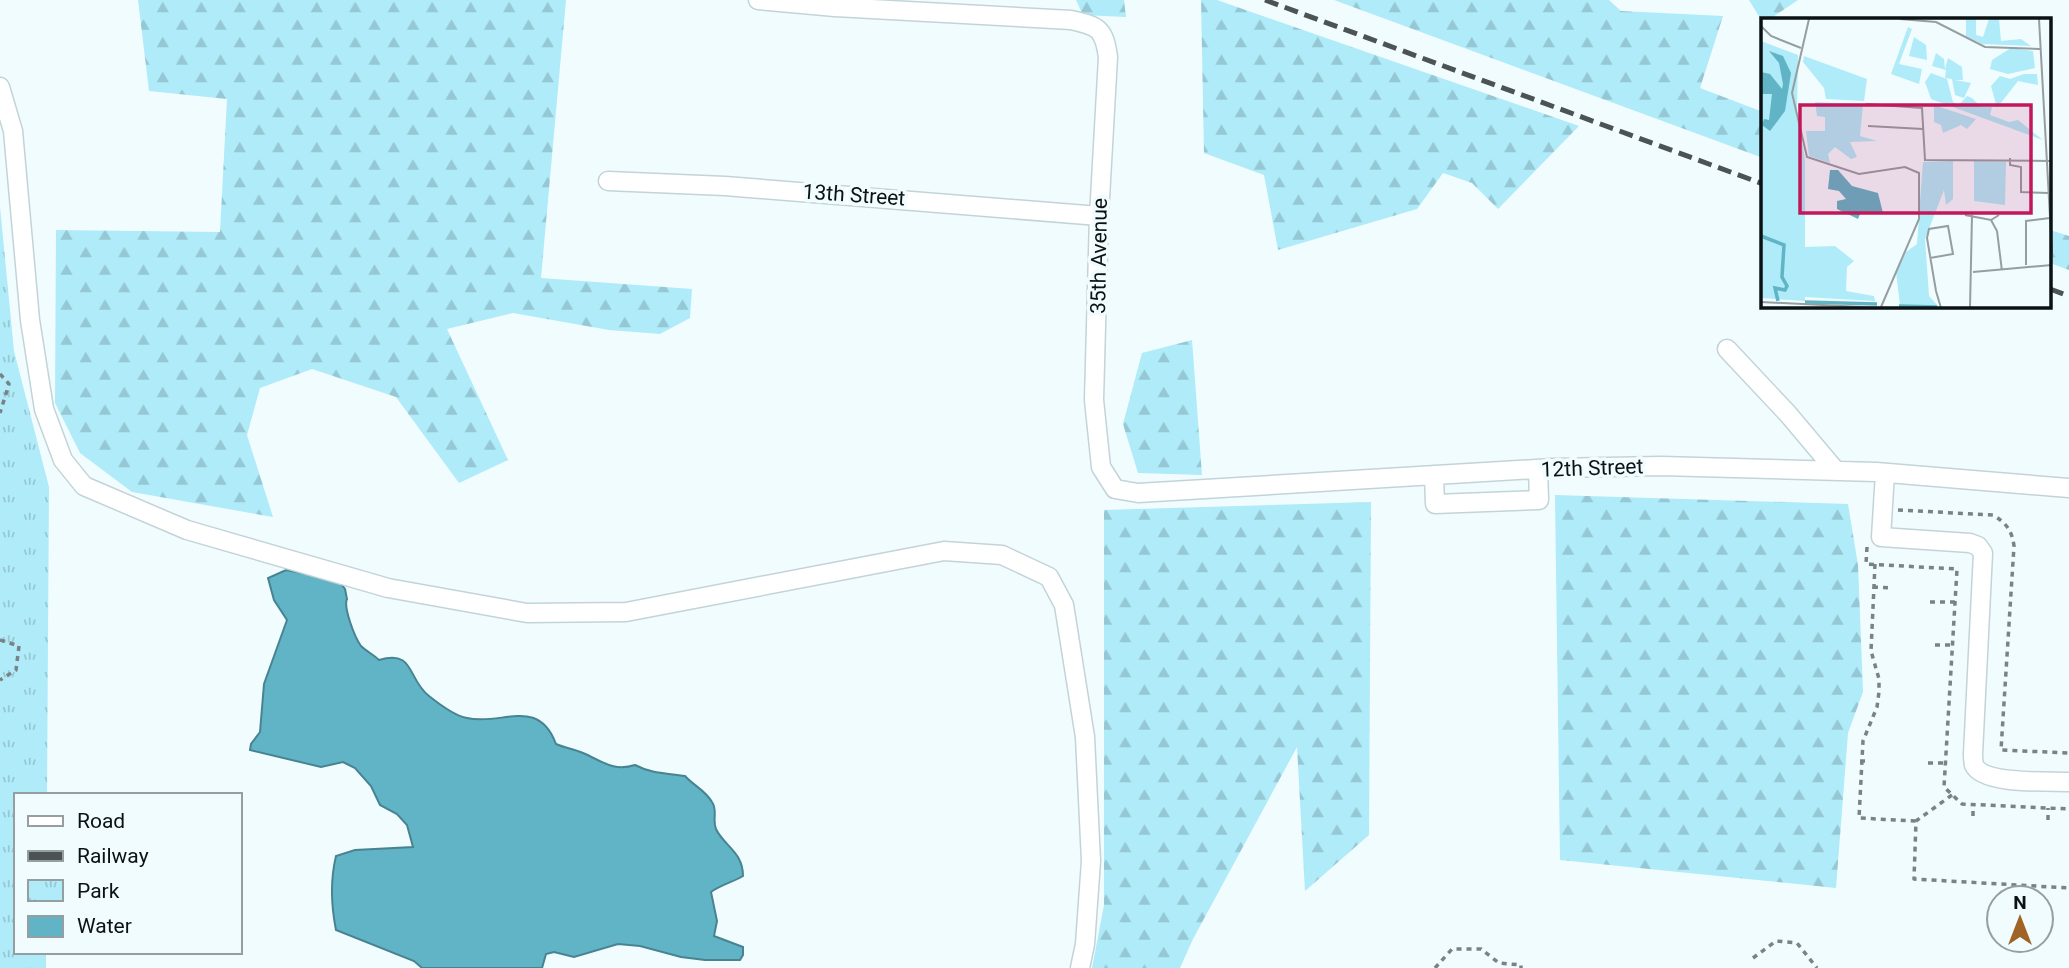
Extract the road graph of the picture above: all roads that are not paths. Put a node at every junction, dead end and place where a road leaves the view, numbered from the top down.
1 (758, 0) edge
2 (0, 87) edge
3 (608, 181) dead end
4 (1099, 216) junction
5 (1727, 349) dead end
6 (1538, 469) junction
7 (1836, 471) junction
8 (1885, 473) junction
9 (1434, 475) junction
10 (2069, 488) edge
11 (1115, 489) joint
12 (2069, 782) edge
13 (1080, 968) edge

1 - 4 street, 35th Avenue
2 - 13 street
3 - 4 street, 13th Street
4 - 11 street, 35th Avenue
5 - 7 street
6 - 7 street, 12th Street
6 - 9 street, 12th Street
6 - 9 street
7 - 8 street, 12th Street
8 - 10 street, 12th Street
8 - 12 street
9 - 11 street, 12th Street

